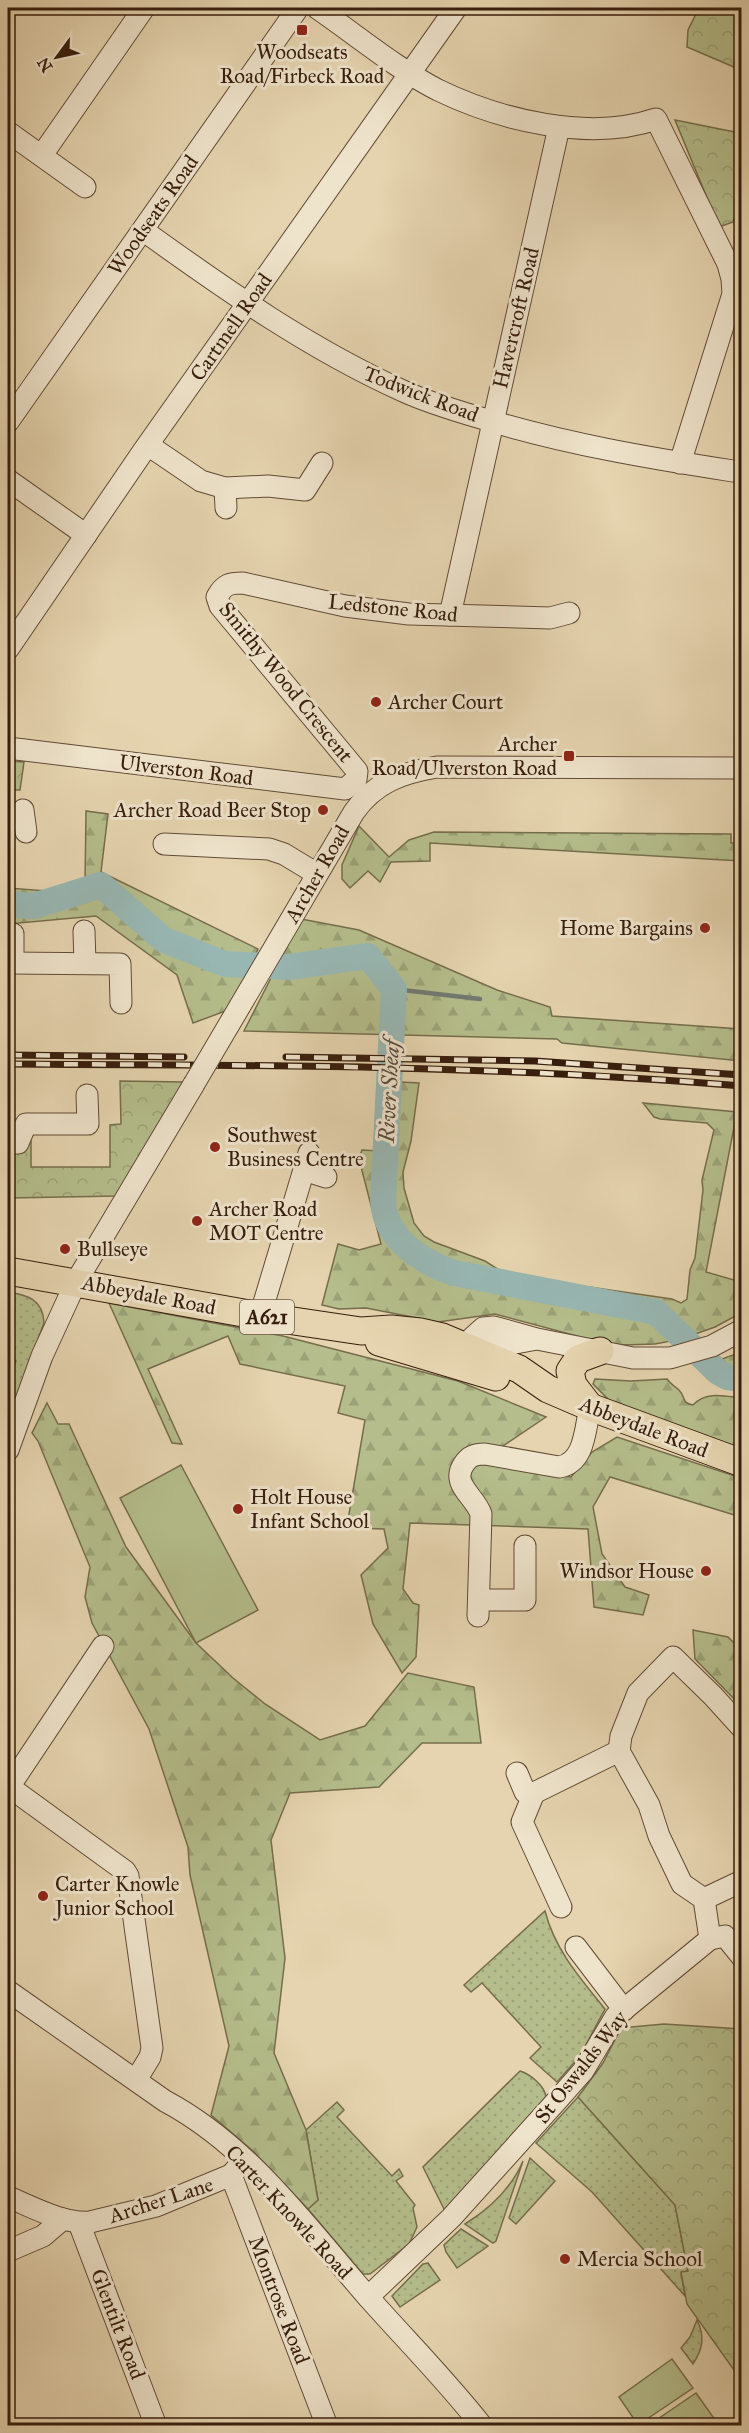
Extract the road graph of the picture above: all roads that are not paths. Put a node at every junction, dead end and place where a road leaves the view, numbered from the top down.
1 (144, 8) edge
2 (298, 8) edge
3 (317, 8) edge
4 (456, 8) edge
5 (411, 73) junction
6 (560, 127) junction
7 (8, 132) edge
8 (42, 155) junction
9 (85, 188) dead end
10 (144, 231) junction
11 (247, 304) junction
12 (8, 422) edge
13 (492, 422) junction
14 (148, 445) junction
15 (322, 463) dead end
16 (680, 463) junction
17 (733, 471) dead end
18 (8, 480) edge
19 (86, 535) junction
20 (221, 589) joint
21 (569, 613) dead end
22 (450, 615) junction
23 (8, 649) edge
24 (8, 748) edge
25 (741, 768) edge
26 (357, 775) joint
27 (164, 844) dead end
28 (317, 874) junction
29 (84, 931) dead end
30 (13, 934) dead end
31 (10, 962) edge
32 (85, 963) junction
33 (121, 1003) dead end
34 (87, 1095) dead end
35 (8, 1143) edge
36 (326, 1177) dead end
37 (8, 1271) edge
38 (76, 1282) junction
39 (260, 1316) junction
40 (741, 1330) edge
41 (370, 1337) junction
42 (600, 1352) junction
43 (480, 1366) junction
44 (548, 1389) junction
45 (590, 1407) junction
46 (8, 1450) edge
47 (741, 1463) edge
48 (525, 1546) dead end
49 (103, 1646) dead end
50 (741, 1728) edge
51 (619, 1751) junction
52 (517, 1773) dead end
53 (8, 1787) edge
54 (534, 1793) junction
55 (741, 1881) edge
56 (704, 1899) junction
57 (561, 1907) dead end
58 (710, 1939) junction
59 (576, 1947) dead end
60 (741, 1957) edge
61 (8, 1991) edge
62 (624, 2010) junction
63 (136, 2080) junction
64 (238, 2168) junction
65 (8, 2197) edge
66 (71, 2221) junction
67 (8, 2251) edge
68 (368, 2297) junction
69 (156, 2426) edge
70 (327, 2426) edge
71 (482, 2426) edge

1 - 8 street
2 - 10 street, Woodseats Road
3 - 5 street
4 - 5 street, Cartmell Road
5 - 6 street
5 - 11 street, Cartmell Road
6 - 13 street, Havercroft Road
6 - 16 street
7 - 8 street
8 - 9 street
10 - 11 street, Todwick Road
10 - 12 street, Woodseats Road
11 - 13 street, Todwick Road
11 - 14 street, Cartmell Road
13 - 16 street, Todwick Road
13 - 22 street, Havercroft Road
14 - 15 street
14 - 19 street, Cartmell Road
16 - 17 street, Todwick Road
18 - 19 street
19 - 23 street, Cartmell Road
20 - 22 street, Ledstone Road
20 - 26 street, Smithy Wood Crescent
21 - 22 street, Ledstone Road
24 - 26 street, Ulverston Road
25 - 28 street, Archer Road
27 - 28 street
28 - 38 street, Archer Road, bridge
29 - 32 street
30 - 31 street
31 - 32 street
32 - 33 street
34 - 35 street
36 - 39 street
37 - 38 main road, Abbeydale Road / A621
38 - 39 main road, Abbeydale Road / A621
38 - 46 street, Archer Road
39 - 41 main road, Abbeydale Road / A621
40 - 42 street
41 - 43 main road, Abbeydale Road / A621
41 - 43 main road, Abbeydale Road / A621
41 - 43 main road, Abbeydale Road / A621
42 - 43 street
42 - 45 main road
43 - 44 main road, Abbeydale Road / A621
43 - 44 main road, Abbeydale Road / A621
44 - 45 main road, Abbeydale Road / A621
45 - 47 main road, Abbeydale Road / A621
45 - 48 street
49 - 53 street
50 - 51 street
51 - 54 street
51 - 56 street
52 - 54 street
53 - 63 street
54 - 57 street
55 - 56 street
56 - 58 street
58 - 60 street
58 - 62 street, St Oswalds Way
59 - 62 street
61 - 63 street, Carter Knowle Road
62 - 68 street, St Oswalds Way
63 - 64 street, Carter Knowle Road
64 - 66 street, Archer Lane
64 - 68 street, Carter Knowle Road
64 - 70 street, Montrose Road
65 - 66 street
66 - 67 street
66 - 69 street, Glentilt Road
68 - 71 street, Carter Knowle Road

